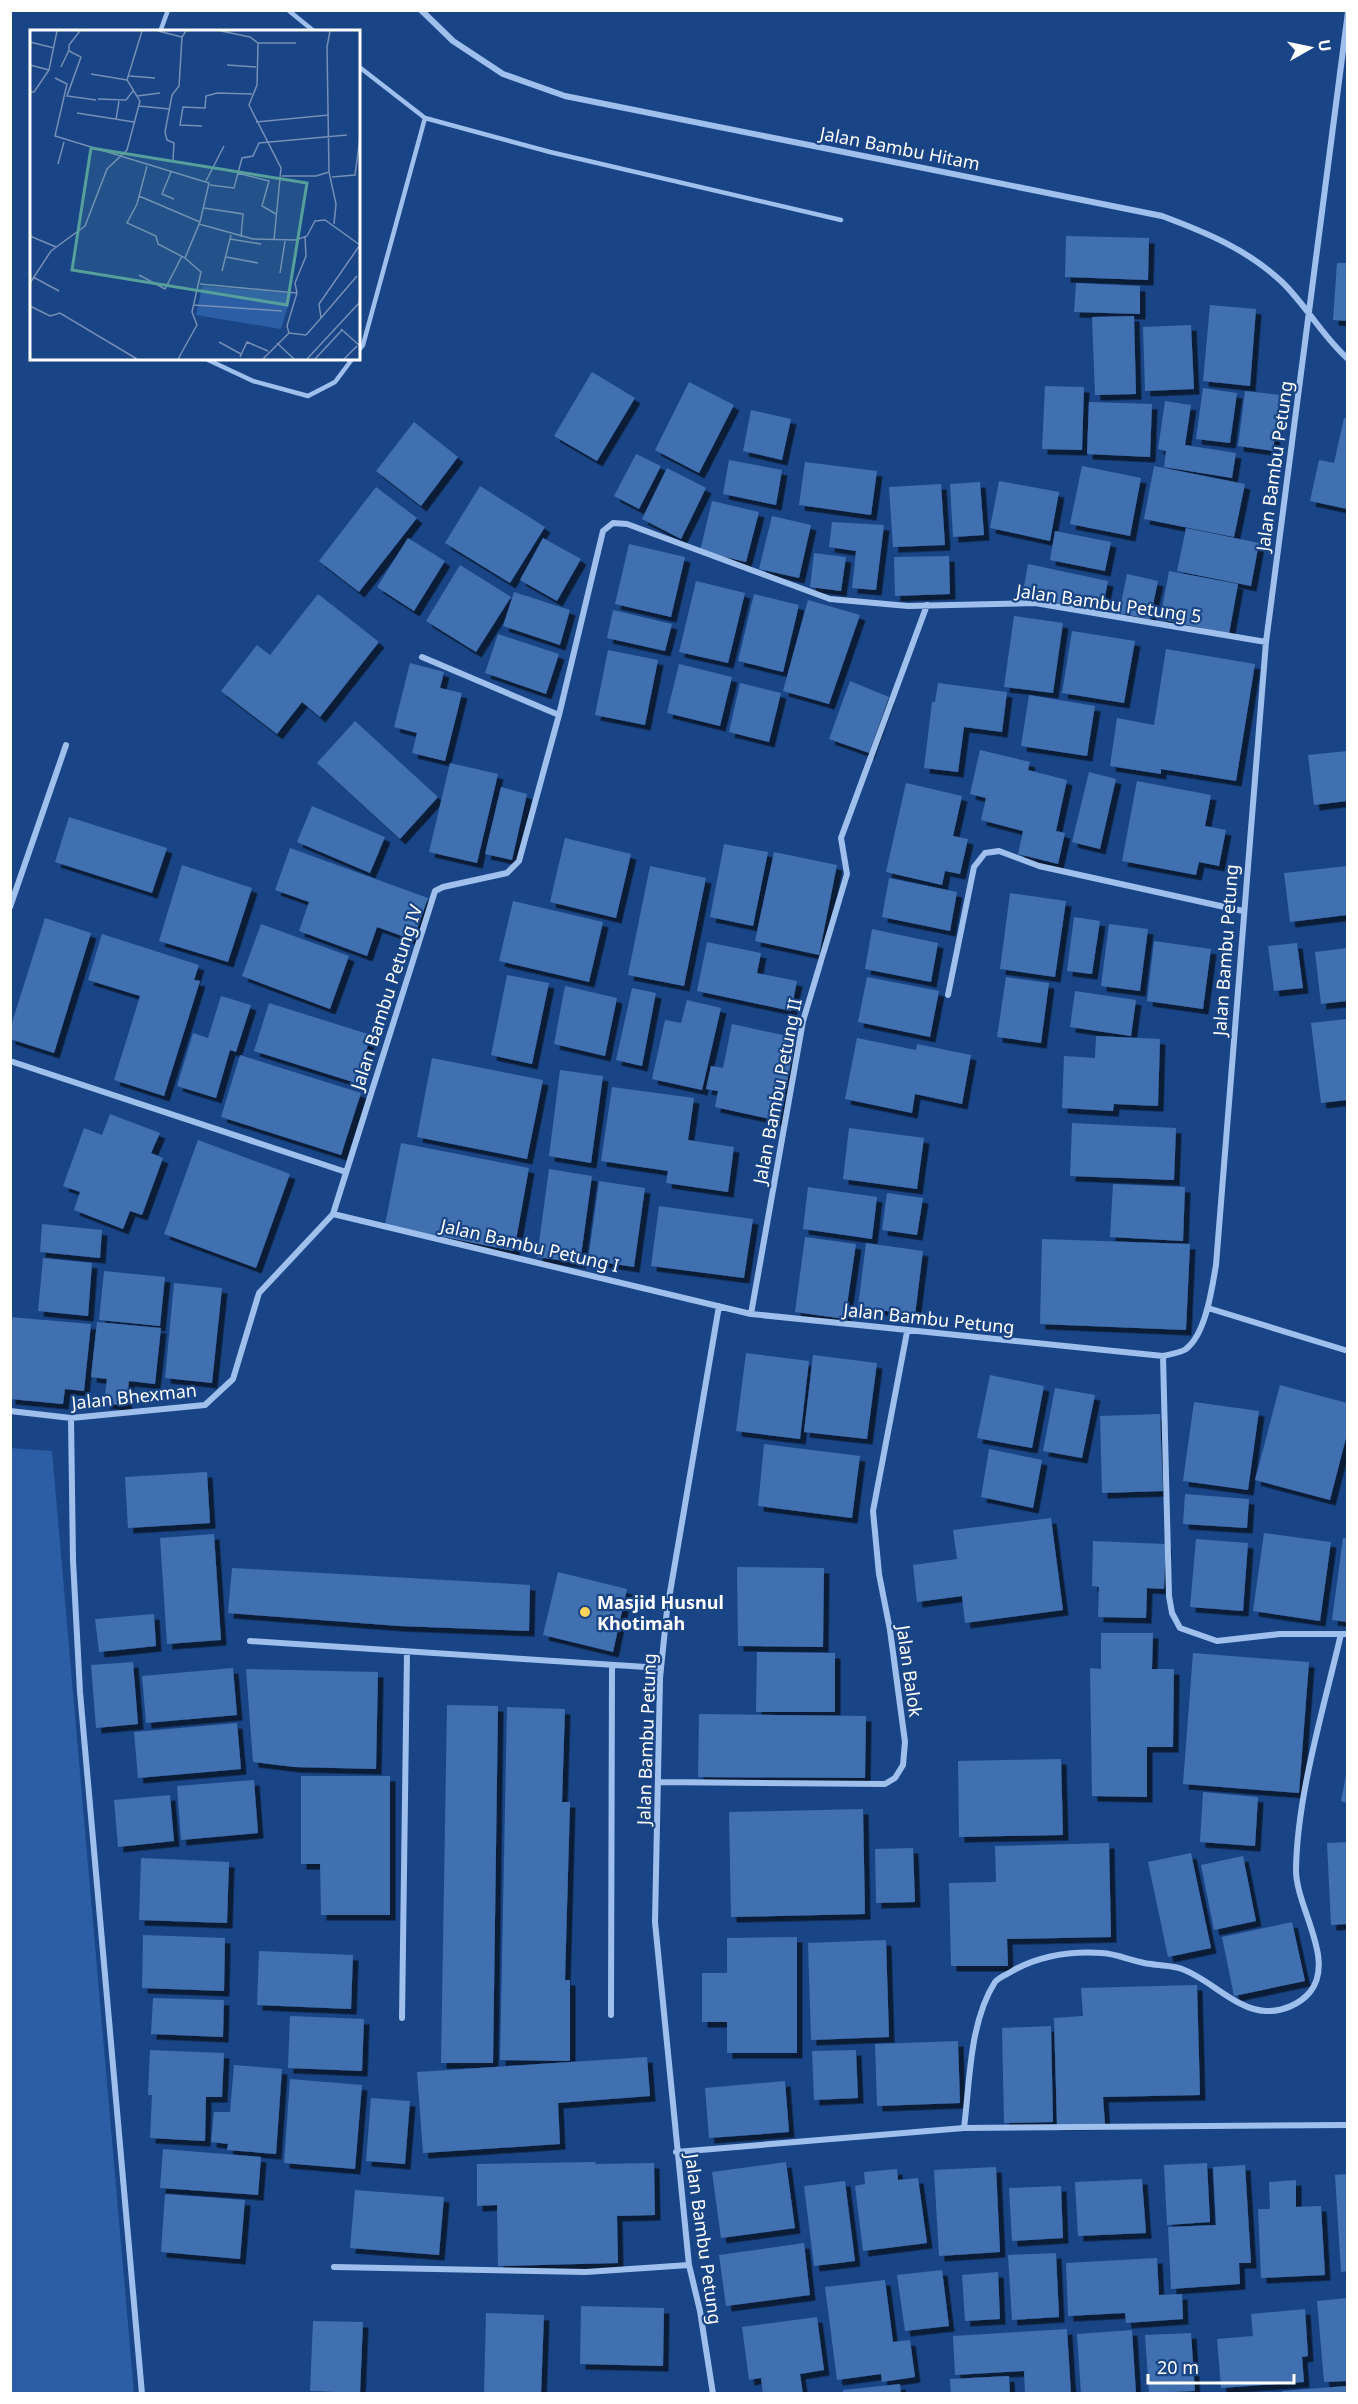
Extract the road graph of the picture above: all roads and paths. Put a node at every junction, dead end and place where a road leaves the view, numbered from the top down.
1 (168, 10) edge
2 (288, 10) edge
3 (421, 10) edge
4 (1347, 12) edge
5 (161, 30) edge
6 (313, 30) edge
7 (360, 68) edge
8 (425, 118) junction
9 (841, 220) dead end
10 (1310, 315) junction
11 (360, 349) edge
12 (1347, 359) edge
13 (208, 360) edge
14 (352, 360) edge
15 (603, 531) joint
16 (927, 605) junction
17 (1266, 642) junction
18 (422, 657) dead end
19 (559, 715) junction
20 (66, 745) dead end
21 (10, 907) edge
22 (1243, 911) junction
23 (948, 995) dead end
24 (10, 1061) edge
25 (346, 1172) junction
26 (333, 1214) junction
27 (719, 1306) junction
28 (1208, 1308) junction
29 (751, 1314) junction
30 (907, 1332) junction
31 (1347, 1352) edge
32 (1163, 1356) junction
33 (10, 1411) edge
34 (71, 1418) junction
35 (1344, 1634) edge
36 (250, 1641) dead end
37 (407, 1652) junction
38 (612, 1665) junction
39 (661, 1668) junction
40 (659, 1782) junction
41 (611, 2015) dead end
42 (402, 2018) dead end
43 (1347, 2125) edge
44 (964, 2128) junction
45 (676, 2152) junction
46 (689, 2265) junction
47 (334, 2267) dead end
48 (142, 2394) edge
49 (713, 2394) edge

1 - 5 lane
2 - 6 lane
3 - 10 street, Jalan Bambu Hitam
4 - 10 street, Jalan Bambu Petung
7 - 8 lane
8 - 9 lane
8 - 11 lane
10 - 12 street, Jalan Bambu Hitam
10 - 17 street, Jalan Bambu Petung
13 - 14 lane
15 - 16 street, Jalan Bambu Petung 5
15 - 19 street, Jalan Bambu Petung IV
16 - 17 street, Jalan Bambu Petung 5
16 - 29 street, Jalan Bambu Petung II
17 - 22 street, Jalan Bambu Petung
18 - 19 street
19 - 25 street, Jalan Bambu Petung IV
20 - 21 street
22 - 23 street
22 - 28 street, Jalan Bambu Petung
24 - 25 street
25 - 26 street, Jalan Bambu Petung IV
26 - 27 street, Jalan Bambu Petung I
26 - 34 street, Jalan Bhexman
27 - 29 street, Jalan Bambu Petung
27 - 39 street, Jalan Bambu Petung
28 - 31 street
28 - 32 street, Jalan Bambu Petung
29 - 30 street, Jalan Bambu Petung
30 - 32 street, Jalan Bambu Petung
30 - 40 street, Jalan Balok
32 - 35 street
33 - 34 street, Jalan Bhexman
34 - 48 street
35 - 44 street
36 - 37 street
37 - 38 street
37 - 42 street
38 - 39 street
38 - 41 street
39 - 40 street, Jalan Bambu Petung
40 - 45 street, Jalan Bambu Petung
43 - 44 street
44 - 45 street
45 - 46 street, Jalan Bambu Petung
46 - 47 street
46 - 49 street, Jalan Bambu Petung

